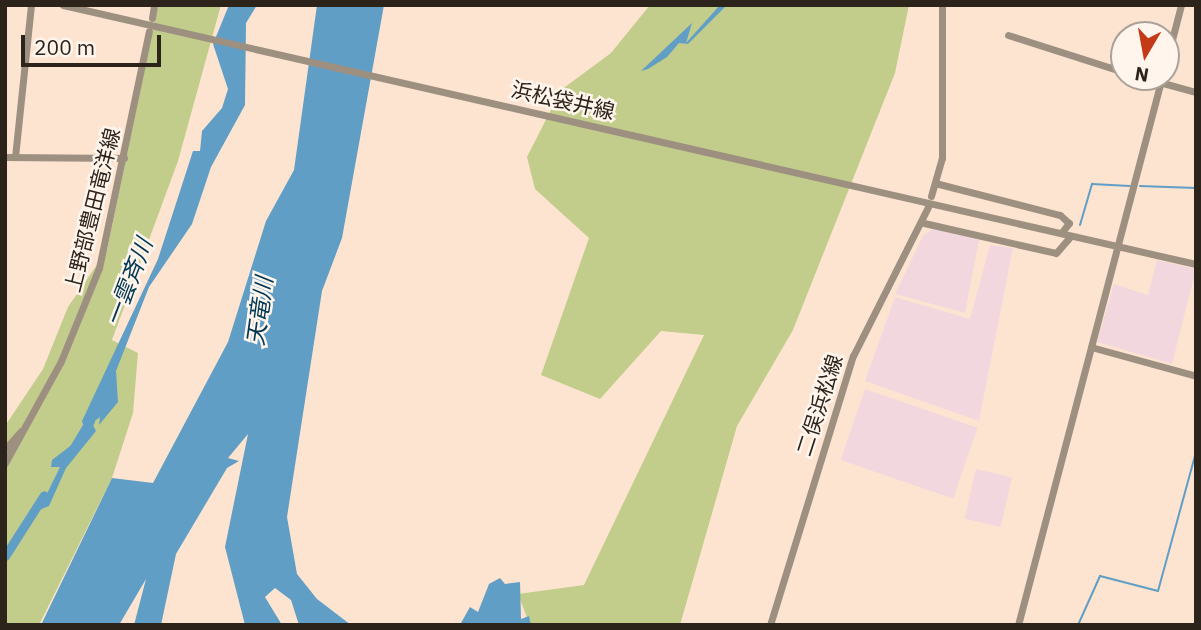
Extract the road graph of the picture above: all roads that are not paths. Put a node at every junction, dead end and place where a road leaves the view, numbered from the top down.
1 (31, 5) edge
2 (63, 5) edge
3 (154, 5) edge
4 (942, 5) edge
5 (152, 18) dead end
6 (149, 31) dead end
7 (1007, 35) dead end
8 (1110, 68) edge
9 (1159, 91) edge
10 (5, 157) edge
11 (15, 157) junction
12 (124, 158) junction
13 (935, 183) junction
14 (932, 196) dead end
15 (928, 207) dead end
16 (1043, 209) junction
17 (924, 223) junction
18 (1059, 232) junction
19 (1081, 237) junction
20 (1069, 238) junction
21 (1119, 247) junction
22 (1196, 264) edge
23 (1091, 347) junction
24 (1196, 376) edge
25 (28, 425) junction
26 (5, 449) edge
27 (5, 463) edge
28 (770, 625) edge
29 (1018, 625) edge

1 - 11 main road
2 - 18 main road, 浜松袋井線
3 - 5 main road
4 - 13 main road
6 - 12 main road, 上野部豊田竜洋線
7 - 8 main road
9 - 21 main road
10 - 11 main road
11 - 12 main road
12 - 25 main road, 上野部豊田竜洋線
13 - 14 main road
13 - 16 main road
15 - 17 main road, 二俣浜松線
16 - 18 main road
16 - 19 main road
17 - 20 main road
17 - 28 main road, 二俣浜松線
18 - 19 main road, 浜松袋井線
18 - 20 main road, 浜松袋井線
19 - 20 main road, 浜松袋井線
19 - 21 main road, 浜松袋井線
21 - 22 main road, 浜松袋井線
21 - 23 main road
23 - 24 main road
23 - 29 main road
25 - 26 main road
25 - 27 main road, 上野部豊田竜洋線

